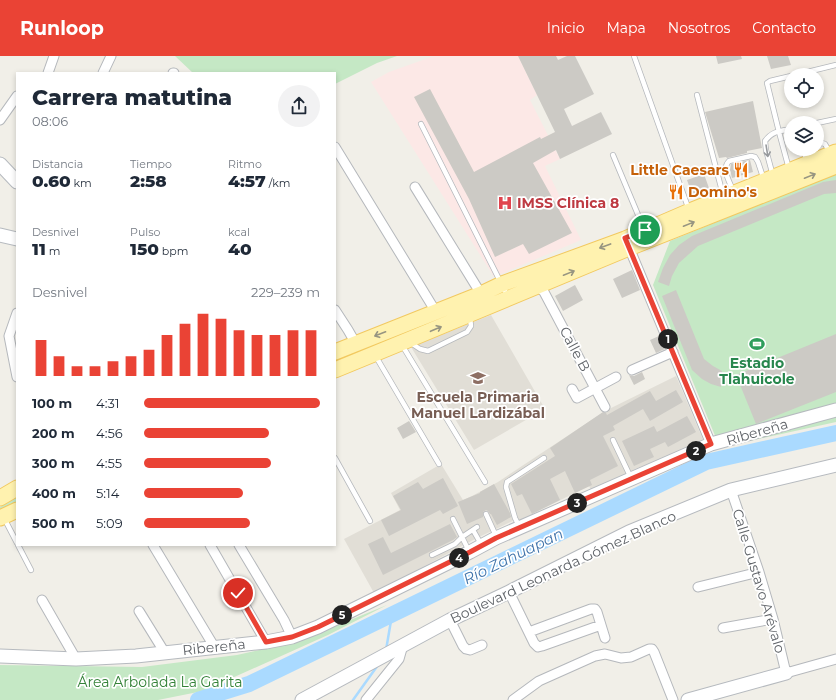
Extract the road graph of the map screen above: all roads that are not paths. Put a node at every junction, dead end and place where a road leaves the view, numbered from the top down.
1 (54, 56) edge
2 (110, 56) edge
3 (634, 56) edge
4 (836, 65) edge
5 (824, 68) edge
6 (48, 72) edge
7 (103, 72) edge
8 (784, 78) edge
9 (697, 95) dead end
10 (16, 97) edge
11 (836, 119) edge
12 (0, 120) edge
13 (824, 122) edge
14 (421, 124) dead end
15 (784, 131) edge
16 (779, 132) junction
17 (824, 144) edge
18 (336, 150) edge
19 (613, 155) dead end
20 (806, 156) edge
21 (834, 158) edge
22 (0, 164) edge
23 (790, 171) junction
24 (769, 179) junction
25 (16, 181) edge
26 (415, 187) dead end
27 (729, 196) junction
28 (690, 211) junction
29 (645, 230) junction
30 (0, 234) edge
31 (16, 239) edge
32 (627, 244) junction
33 (539, 281) junction
34 (502, 284) junction
35 (481, 294) junction
36 (508, 298) junction
37 (336, 312) edge
38 (436, 312) junction
39 (16, 315) edge
40 (4, 337) edge
41 (404, 342) junction
42 (356, 344) junction
43 (336, 352) edge
44 (673, 352) junction
45 (374, 354) junction
46 (336, 370) edge
47 (632, 370) dead end
48 (16, 374) edge
49 (616, 377) dead end
50 (596, 388) junction
51 (572, 389) dead end
52 (606, 407) dead end
53 (836, 410) edge
54 (613, 440) dead end
55 (711, 444) junction
56 (544, 458) dead end
57 (336, 460) edge
58 (439, 464) dead end
59 (836, 465) edge
60 (632, 479) junction
61 (485, 482) dead end
62 (16, 489) edge
63 (731, 490) junction
64 (0, 498) edge
65 (16, 511) edge
66 (486, 514) dead end
67 (2, 518) edge
68 (453, 519) dead end
69 (370, 521) dead end
70 (520, 528) junction
71 (462, 537) junction
72 (496, 538) junction
73 (16, 541) edge
74 (19, 546) edge
75 (154, 546) edge
76 (211, 546) edge
77 (240, 546) edge
78 (476, 549) junction
79 (432, 556) dead end
80 (31, 570) dead end
81 (759, 572) junction
82 (698, 587) dead end
83 (509, 592) junction
84 (42, 600) dead end
85 (140, 611) dead end
86 (773, 619) junction
87 (450, 620) junction
88 (601, 625) junction
89 (723, 628) dead end
90 (529, 632) junction
91 (292, 637) junction
92 (605, 638) dead end
93 (266, 642) junction
94 (403, 645) junction
95 (482, 645) dead end
96 (215, 648) junction
97 (165, 653) junction
98 (0, 656) edge
99 (76, 659) junction
100 (836, 659) edge
101 (786, 673) junction
102 (302, 700) edge
103 (366, 700) edge
104 (513, 700) edge
105 (673, 700) edge
106 (688, 700) edge

1 - 6 street
2 - 7 street
3 - 28 lane
4 - 5 lane
8 - 16 lane
9 - 27 lane
10 - 12 street
11 - 13 lane
14 - 34 lane
15 - 16 lane
16 - 23 lane
16 -> 24 lane
17 - 21 lane
18 - 38 street
19 - 29 lane
20 - 21 main road
20 - 23 main road
32 -> 21 main road
22 - 25 street
23 - 24 main road
24 - 27 main road
24 - 27 lane
26 - 35 street
27 - 28 main road
28 - 29 main road
29 - 32 main road
30 - 31 street
32 - 33 main road
32 - 44 street
33 - 34 main road
33 - 36 main road
33 - 50 street, Calle B
34 - 35 main road
34 - 36 lane
35 - 38 main road
36 - 41 main road
37 - 42 street
38 -> 42 main road
39 - 40 street
40 - 48 street
41 - 45 main road
41 - 61 lane
42 - 43 main road
44 - 47 street
44 - 55 street
45 - 46 main road
45 - 58 lane
49 - 50 street
50 - 51 street
50 - 52 street, Calle B
53 - 55 street, Ribereña
54 - 60 lane
55 - 60 street, Ribereña
56 - 70 lane
57 - 69 lane
59 - 63 street, Boulevard Leonarda Gómez Blanco
60 - 70 street, Ribereña
62 - 64 main road
63 - 81 street, Calle Gustavo Arévalo
63 - 83 street, Boulevard Leonarda Gómez Blanco
65 - 67 main road
66 - 72 lane
67 - 73 lane
68 - 71 lane
70 - 72 street, Ribereña
71 - 78 lane
71 - 78 lane
71 - 79 lane
72 - 78 street, Ribereña
74 - 80 lane
75 - 96 street
76 - 93 street
77 - 91 street
78 - 91 street, Ribereña
81 - 82 street
81 - 86 street, Calle Gustavo Arévalo
83 - 87 street, Boulevard Leonarda Gómez Blanco
83 - 90 street
84 - 99 street
85 - 97 street
86 - 89 street
86 - 101 street, Calle Gustavo Arévalo
87 - 94 street, Boulevard Leonarda Gómez Blanco
87 - 95 street
88 - 90 street
88 - 90 street
88 - 92 street
91 - 93 street, Ribereña
93 - 96 street, Ribereña
94 - 102 street, Boulevard Leonarda Gómez Blanco
94 - 103 street
96 - 97 street, Ribereña
97 - 99 street, Ribereña
98 - 99 street, Ribereña
100 - 101 street
101 - 106 street
104 - 105 street

